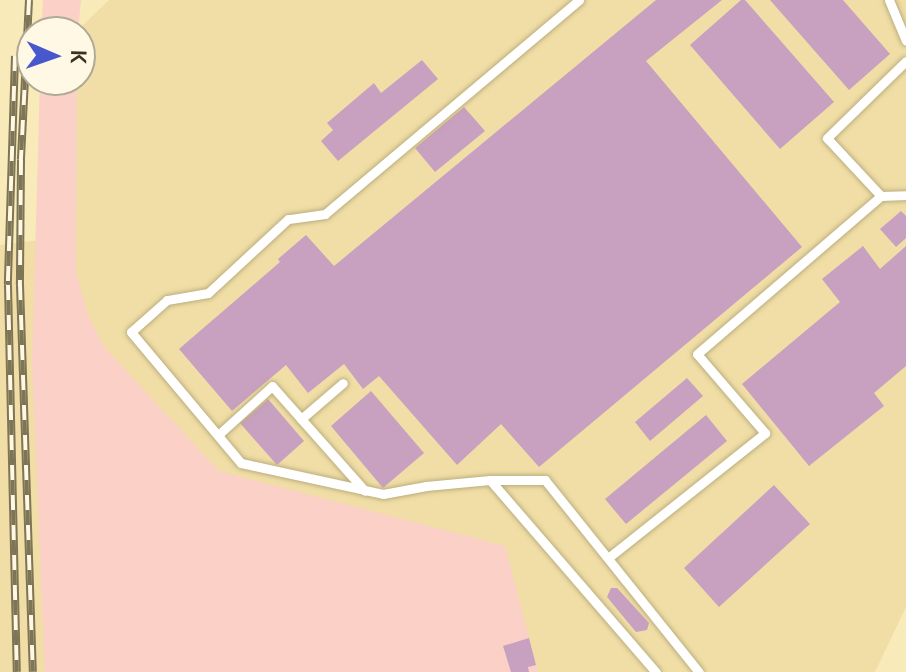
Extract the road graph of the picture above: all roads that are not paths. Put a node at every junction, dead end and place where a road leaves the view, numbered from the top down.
1 (579, 0) edge
2 (889, 0) edge
3 (906, 41) edge
4 (906, 61) edge
5 (906, 195) edge
6 (881, 196) junction
7 (343, 383) dead end
8 (301, 419) junction
9 (218, 435) junction
10 (490, 480) junction
11 (365, 491) junction
12 (608, 558) junction
13 (656, 672) edge
14 (699, 672) edge

1 - 9 lane
2 - 3 lane
4 - 6 lane
5 - 6 lane
6 - 12 lane
7 - 8 lane
8 - 9 lane
8 - 11 lane
9 - 11 lane
10 - 11 lane
10 - 12 lane
10 - 13 lane
12 - 14 lane

